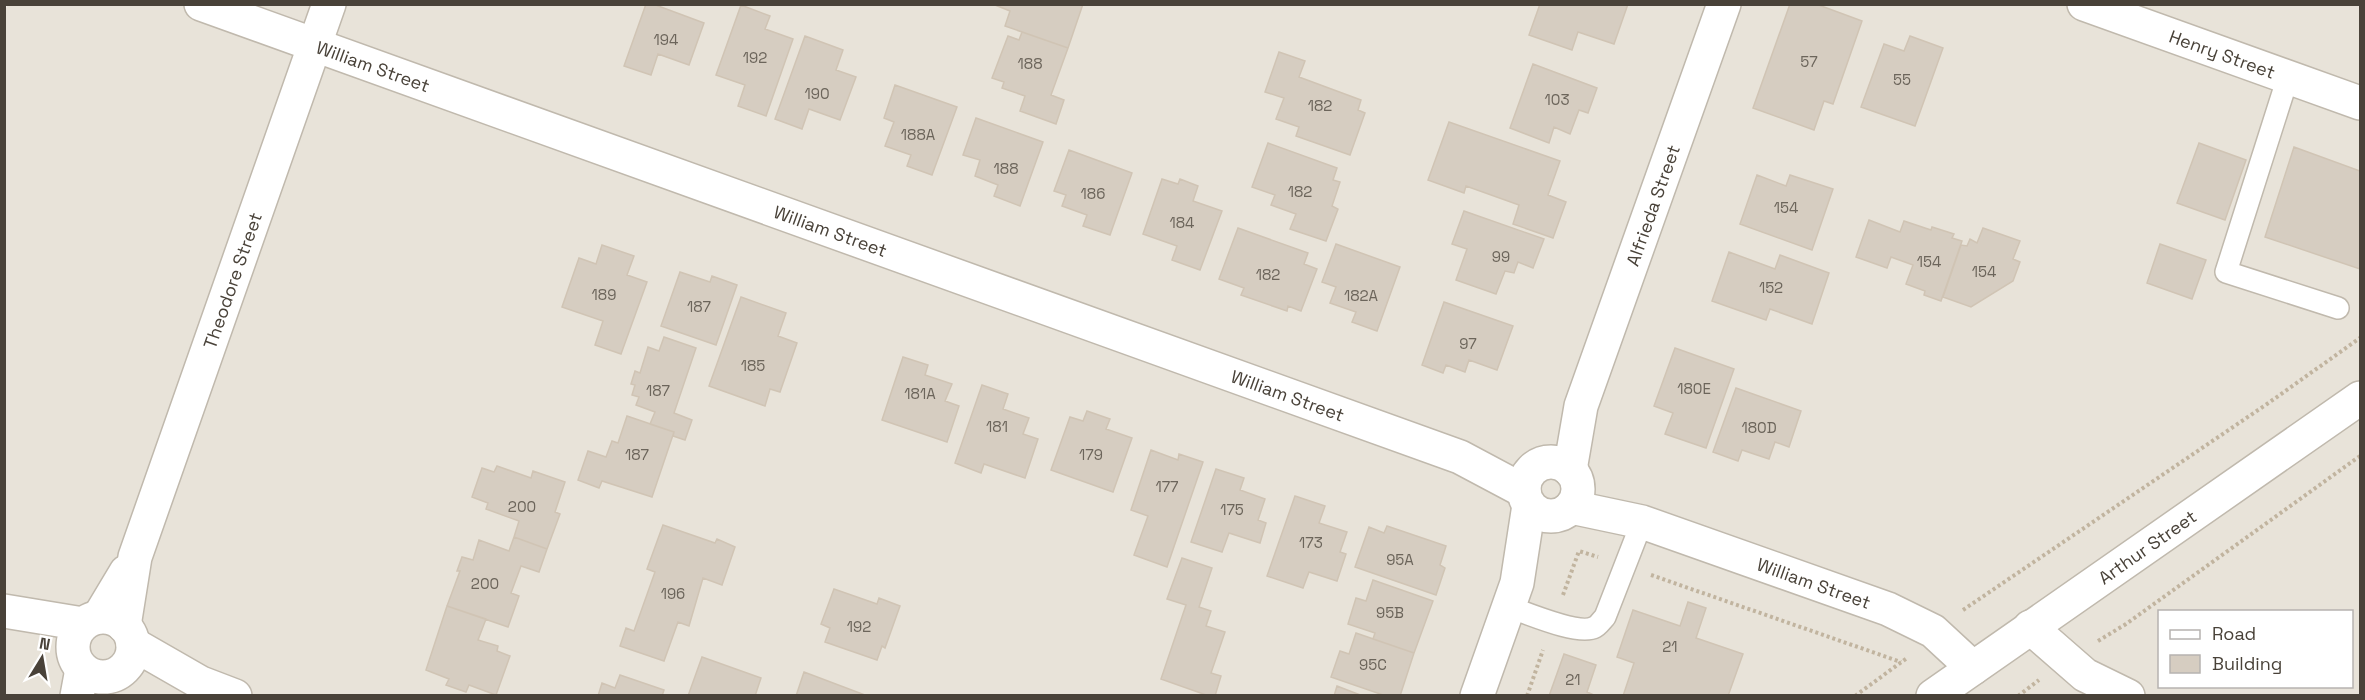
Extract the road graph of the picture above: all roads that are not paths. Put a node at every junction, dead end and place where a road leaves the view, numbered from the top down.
1 (201, 4) edge
2 (329, 4) edge
3 (1724, 4) edge
4 (2084, 4) edge
5 (315, 44) junction
6 (2288, 77) junction
7 (2361, 103) edge
8 (2338, 308) dead end
9 (2361, 398) edge
10 (1551, 488) junction
11 (1642, 522) junction
12 (1513, 595) junction
13 (2030, 627) junction
14 (99, 657) edge
15 (1973, 668) junction
16 (235, 696) edge
17 (1477, 696) edge
18 (1933, 696) edge
19 (2128, 696) edge

1 - 5 street, William Street
2 - 5 street, Theodore Street
3 - 10 street, Alfrieda Street
4 - 6 street, Henry Street
5 - 10 street, William Street
5 - 14 street, Theodore Street
6 - 7 street, Henry Street
6 - 8 lane
9 - 13 street, Arthur Street
10 - 11 street, William Street
10 - 12 street, Alfrieda Street
11 - 12 lane
11 - 15 street, William Street
12 - 17 street, Alfrieda Street
13 - 15 street, Arthur Street
13 - 19 street
14 - 16 street
15 - 18 street, Arthur Street

